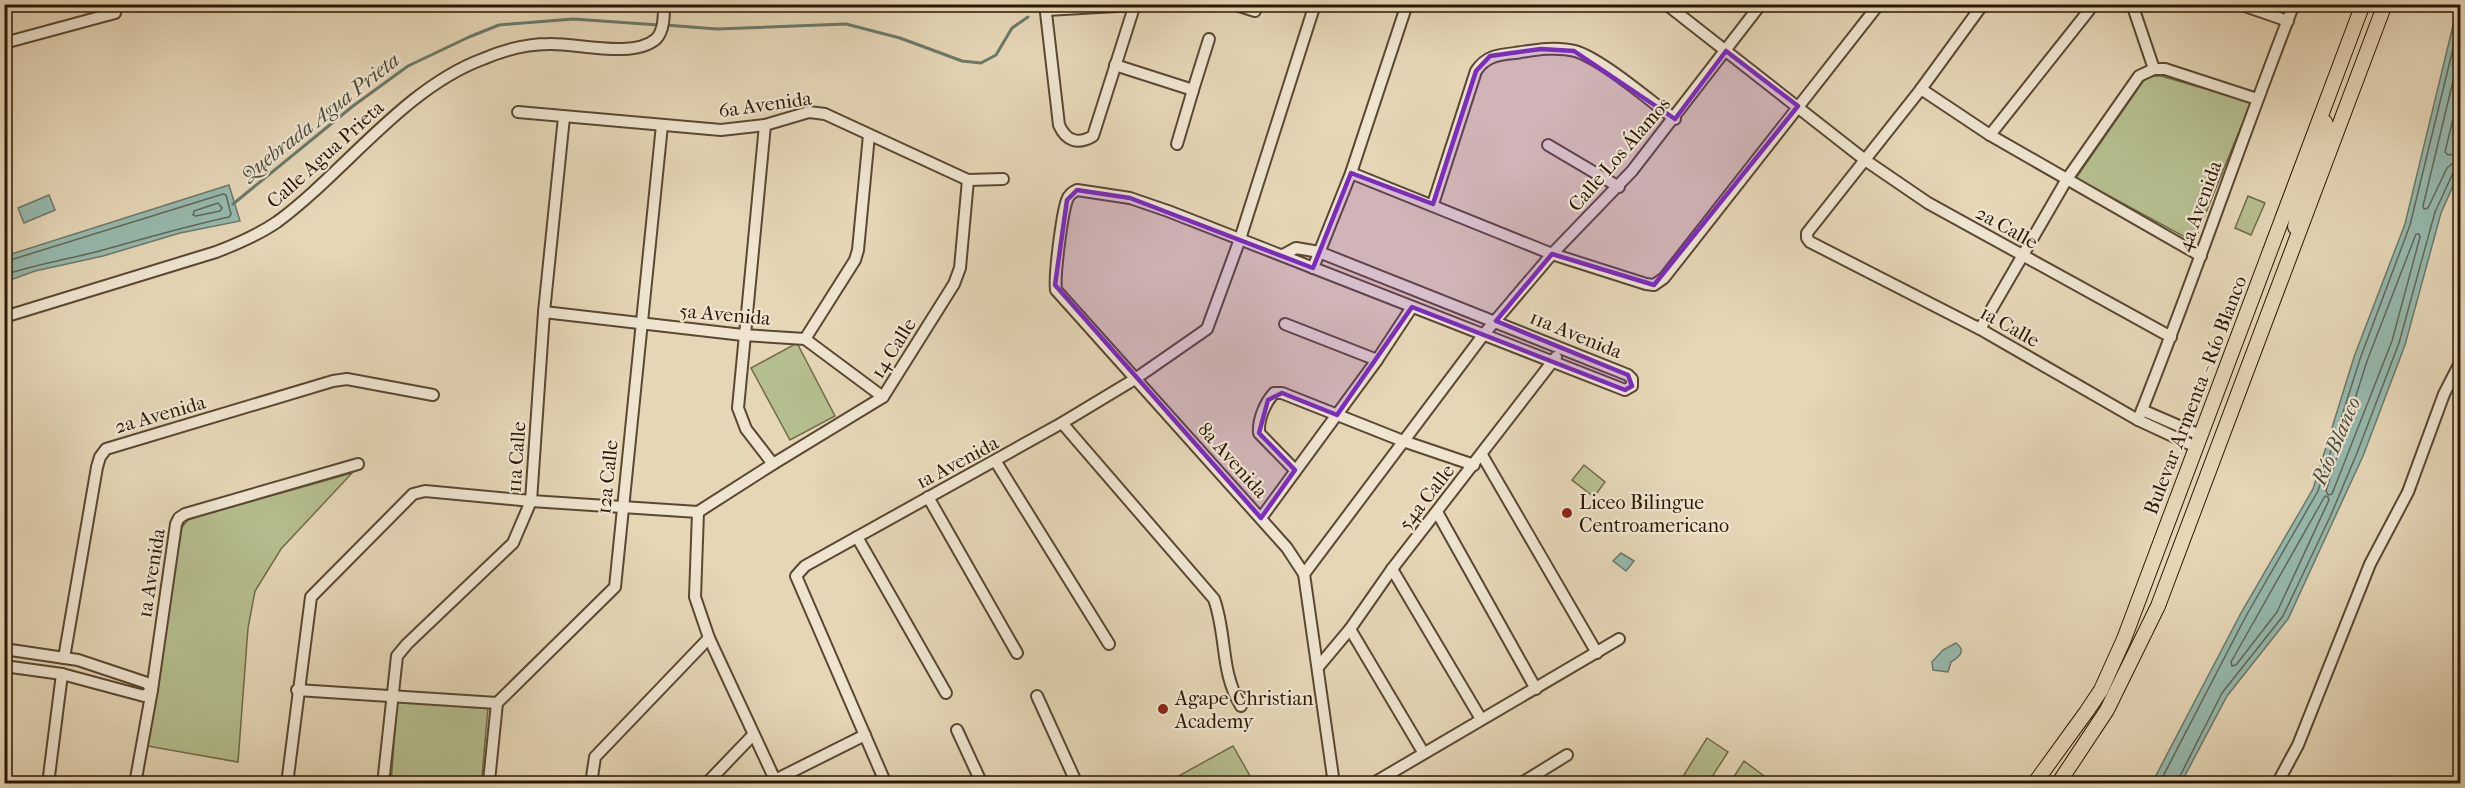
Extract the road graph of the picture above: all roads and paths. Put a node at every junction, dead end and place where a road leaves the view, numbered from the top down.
1 (1233, 4) edge
2 (1315, 4) edge
3 (1407, 4) edge
4 (1666, 4) edge
5 (1761, 4) edge
6 (1879, 4) edge
7 (1983, 4) edge
8 (2094, 4) edge
9 (2132, 4) edge
10 (2239, 4) edge
11 (2294, 4) edge
12 (2363, 4) edge
13 (2385, 4) edge
14 (1135, 5) edge
15 (664, 7) edge
16 (1045, 7) edge
17 (1255, 11) dead end
18 (115, 13) dead end
19 (2288, 21) junction
20 (1209, 39) dead end
21 (4, 43) edge
22 (1726, 51) junction
23 (1115, 65) junction
24 (2154, 69) junction
25 (1921, 89) junction
26 (1193, 90) junction
27 (2257, 99) junction
28 (1798, 106) junction
29 (518, 112) dead end
30 (564, 117) junction
31 (1675, 118) junction
32 (2320, 120) junction
33 (662, 125) junction
34 (765, 125) junction
35 (869, 135) junction
36 (1990, 135) junction
37 (1177, 144) dead end
38 (1548, 145) dead end
39 (1865, 160) junction
40 (1351, 173) junction
41 (1003, 179) dead end
42 (2067, 179) junction
43 (968, 180) junction
44 (1618, 187) junction
45 (1071, 193) joint
46 (1433, 204) junction
47 (1240, 239) junction
48 (2294, 247) junction
49 (1319, 252) junction
50 (1552, 254) junction
51 (1283, 255) junction
52 (2021, 255) junction
53 (2201, 256) junction
54 (1313, 268) junction
55 (1412, 307) junction
56 (544, 312) junction
57 (4, 317) edge
58 (1496, 321) junction
59 (640, 323) junction
60 (1285, 324) dead end
61 (1980, 329) junction
62 (1484, 334) junction
63 (743, 335) junction
64 (2171, 337) junction
65 (806, 339) junction
66 (1563, 349) junction
67 (1377, 360) junction
68 (1552, 362) junction
69 (2460, 363) edge
70 (1135, 379) junction
71 (2243, 379) junction
72 (434, 395) dead end
73 (883, 397) junction
74 (1337, 415) junction
75 (2140, 415) junction
76 (1062, 423) junction
77 (1403, 441) junction
78 (2198, 441) junction
79 (1482, 455) junction
80 (996, 462) junction
81 (358, 464) dead end
82 (773, 464) junction
83 (1474, 465) junction
84 (1296, 470) junction
85 (928, 497) junction
86 (531, 501) junction
87 (622, 507) junction
88 (698, 512) junction
89 (1437, 512) junction
90 (1261, 518) junction
91 (857, 537) junction
92 (1392, 569) junction
93 (1304, 574) junction
94 (1350, 629) junction
95 (709, 638) junction
96 (1619, 639) dead end
97 (1109, 644) dead end
98 (4, 649) edge
99 (1017, 653) dead end
100 (1597, 653) junction
101 (64, 658) junction
102 (4, 666) edge
103 (1318, 666) junction
104 (62, 674) junction
105 (1536, 689) junction
106 (152, 690) junction
107 (297, 690) junction
108 (946, 693) dead end
109 (391, 695) junction
110 (1037, 696) dead end
111 (497, 703) junction
112 (1241, 706) dead end
113 (1481, 719) junction
114 (957, 730) dead end
115 (753, 735) junction
116 (865, 735) junction
117 (1423, 752) junction
118 (1567, 755) dead end
119 (489, 782) edge
120 (776, 782) edge
121 (48, 783) edge
122 (135, 783) edge
123 (287, 783) edge
124 (383, 783) edge
125 (591, 783) edge
126 (705, 783) edge
127 (886, 783) edge
128 (982, 783) edge
129 (1077, 783) edge
130 (1334, 783) edge
131 (1372, 783) edge
132 (1520, 783) edge
133 (2034, 783) edge
134 (2058, 783) edge
135 (2277, 783) edge

1 - 17 street
2 - 47 street, 1a Avenida
3 - 40 street
4 - 22 street, 2a Calle
5 - 22 street, Calle Los Álamos
6 - 28 street
7 - 25 street
8 - 36 street
9 - 24 street
10 - 19 street
11 - 19 street, 4a Avenida
12 - 32 main road, Bulevar Armenta - Río Blanco
13 - 48 main road, Bulevar Armenta - Río Blanco
14 - 16 street
14 - 23 street
15 - 57 street, Calle Agua Prieta
16 - 23 street
18 - 21 street
19 - 27 street, 4a Avenida
20 - 26 street
22 - 28 street, 2a Calle
22 - 31 street, Calle Los Álamos
23 - 26 street
24 - 27 street
24 - 42 street
25 - 36 street
25 - 39 street
26 - 37 street
27 - 53 street, 4a Avenida
28 - 39 street, 2a Calle
28 - 50 street
29 - 30 street, 6a Avenida
30 - 33 street, 6a Avenida
30 - 56 street, 11a Calle
31 - 44 street, Calle Los Álamos
31 - 46 street
32 - 48 main road
32 - 78 main road, Bulevar Armenta - Río Blanco
33 - 34 street, 6a Avenida
33 - 59 street, 12a Calle
34 - 35 street, 6a Avenida
34 - 63 street
35 - 43 street, 6a Avenida
35 - 65 street
36 - 42 street
38 - 44 street
39 - 52 street, 2a Calle
39 - 61 street, 1a Calle
40 - 46 street
40 - 49 street
41 - 43 street, 6a Avenida
42 - 52 street
42 - 53 street
43 - 73 street, 14 Calle
44 - 50 street, Calle Los Álamos
45 - 47 street, 11a Avenida
45 - 70 street, 8a Avenida
46 - 50 street
47 - 51 street, 11a Avenida
47 - 70 street, 1a Avenida
48 - 71 main road, Bulevar Armenta - Río Blanco
49 - 51 street, 11a Avenida
49 - 54 street
49 - 58 street, 11a Avenida
50 - 58 street, Calle Los Álamos
51 - 54 street, 11a Avenida
52 - 61 street
52 - 64 street, 2a Calle
53 - 64 street, 4a Avenida
54 - 55 street, 11a Avenida
55 - 62 street, 11a Avenida
55 - 67 street
56 - 59 street, 5a Avenida
56 - 86 street, 11a Calle
58 - 62 street, Calle Los Álamos
58 - 66 street, 11a Avenida
59 - 63 street, 5a Avenida
59 - 87 street, 12a Calle
60 - 67 street
61 - 75 street, 1a Calle
62 - 68 street, 11a Avenida
62 - 77 street, Calle Los Álamos
63 - 65 street, 5a Avenida
63 - 82 street
64 - 75 street, 4a Avenida
65 - 73 street
66 - 68 street, 54a Calle
66 - 68 street, 11a Avenida
67 - 74 street
68 - 79 street, 54a Calle
69 - 135 street
70 - 76 street, 1a Avenida
70 - 90 street, 8a Avenida
71 - 78 main road
71 - 134 main road, Bulevar Armenta - Río Blanco
72 - 101 street, 2a Avenida
73 - 82 street, 14 Calle
74 - 77 street
74 - 84 street
74 - 84 street
75 - 78 street, 1a Calle
76 - 80 street, 1a Avenida
76 - 112 street
77 - 83 street
77 - 93 street, Calle Los Álamos
78 - 133 main road, Bulevar Armenta - Río Blanco
79 - 83 street, 54a Calle
79 - 100 street
80 - 85 street, 1a Avenida
80 - 97 street
81 - 106 street, 1a Avenida
82 - 88 street, 14 Calle
83 - 89 street, 54a Calle
84 - 90 street
85 - 91 street, 1a Avenida
85 - 99 street
86 - 87 street
86 - 107 street
86 - 109 street, 11a Calle
87 - 88 street
87 - 111 street, 12a Calle
88 - 95 street
89 - 92 street, 54a Calle
89 - 105 street
90 - 93 street, 8a Avenida
91 - 108 street
91 - 116 street, 1a Avenida
92 - 94 street, 54a Calle
92 - 113 street
93 - 103 street, 8a Avenida
94 - 103 street, 54a Calle
94 - 117 street
95 - 115 street
95 - 125 street
96 - 100 street
98 - 101 street
100 - 105 street
101 - 104 street, 2a Avenida
101 - 106 street
102 - 104 street
103 - 130 street, 8a Avenida
104 - 106 street
104 - 121 street, 2a Avenida
105 - 113 street
106 - 122 street, 1a Avenida
107 - 109 street
107 - 123 street
109 - 111 street
109 - 124 street, 11a Calle
110 - 129 street
111 - 119 street
113 - 117 street
114 - 128 street
115 - 120 street
115 - 126 street
116 - 120 street
116 - 127 street
117 - 131 street
118 - 132 street

